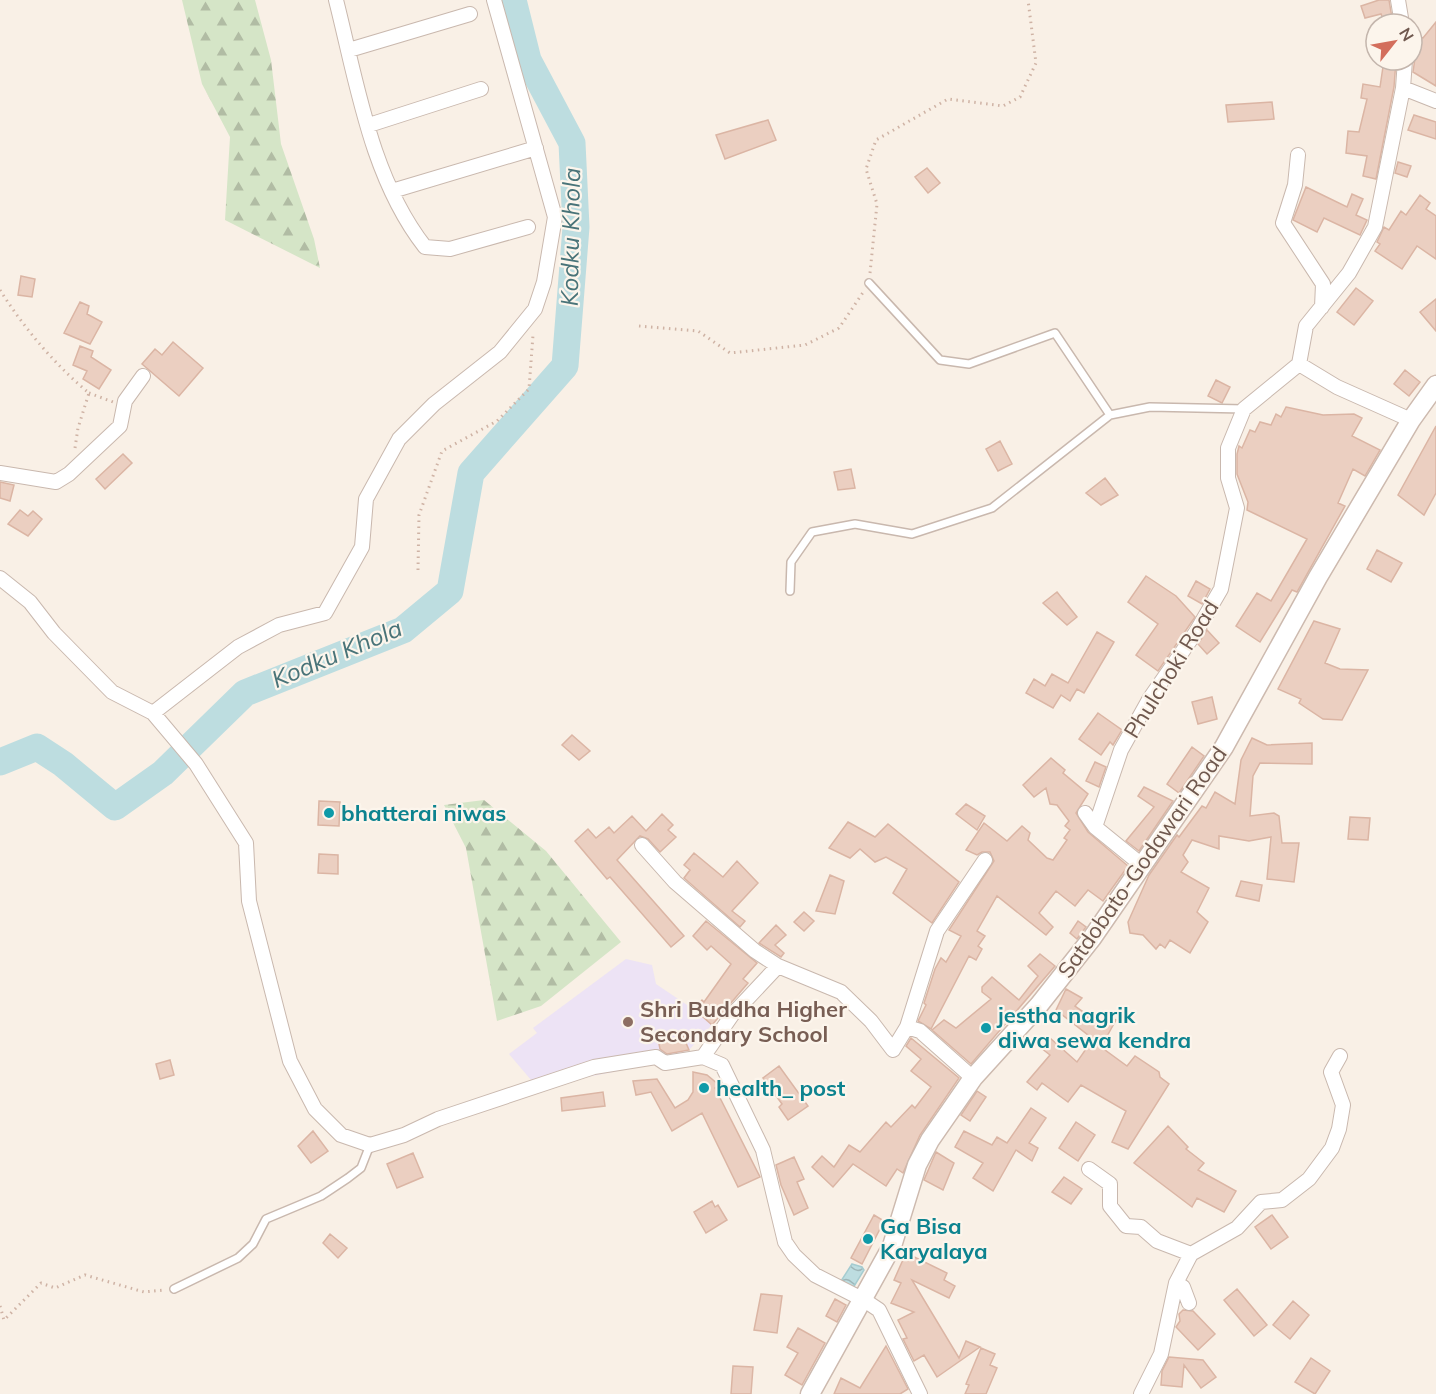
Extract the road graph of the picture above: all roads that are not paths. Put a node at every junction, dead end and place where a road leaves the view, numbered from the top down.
1 (336, 0) edge
2 (494, 0) edge
3 (470, 14) dead end
4 (349, 50) junction
5 (1404, 72) edge
6 (481, 88) dead end
7 (1402, 88) junction
8 (1436, 101) edge
9 (369, 124) junction
10 (536, 148) junction
11 (1298, 155) dead end
12 (392, 191) junction
13 (528, 227) dead end
14 (869, 283) road end
15 (1322, 307) junction
16 (1299, 364) junction
17 (143, 375) dead end
18 (1436, 385) edge
19 (1244, 409) junction
20 (1110, 415) junction
21 (1411, 420) junction
22 (0, 473) edge
23 (0, 578) edge
24 (790, 591) dead end
25 (153, 713) junction
26 (1086, 813) dead end
27 (1095, 827) junction
28 (642, 845) dead end
29 (985, 860) dead end
30 (1143, 866) junction
31 (778, 966) junction
32 (907, 1027) junction
33 (1340, 1056) dead end
34 (703, 1058) junction
35 (973, 1077) junction
36 (370, 1145) junction
37 (1089, 1169) dead end
38 (1191, 1254) junction
39 (1176, 1283) junction
40 (174, 1289) road end
41 (864, 1300) junction
42 (1189, 1304) dead end
43 (810, 1394) edge
44 (920, 1394) edge
45 (1141, 1394) edge

1 - 4 street
2 - 10 street
3 - 4 street
4 - 9 street
5 - 7 street
6 - 9 street
7 - 8 street
7 - 15 street
9 - 12 street
10 - 12 street
10 - 25 street
11 - 15 street
12 - 13 street
14 - 20 lane
15 - 16 street
16 - 19 street, Phulchoki Road
16 - 21 street
17 - 22 street
18 - 21 street, Satdobato-Godawari Road
19 - 20 lane
19 - 27 street, Phulchoki Road
20 - 24 lane
21 - 30 street, Satdobato-Godawari Road
23 - 25 street
25 - 36 street
26 - 27 street
27 - 30 street
28 - 31 street
29 - 32 street
30 - 35 street, Satdobato-Godawari Road
31 - 32 street
31 - 34 street
32 - 35 street
33 - 38 street
34 - 36 street
34 - 41 street
35 - 41 street, Satdobato-Godawari Road
36 - 40 lane
37 - 38 street
38 - 39 street
39 - 42 street
39 - 45 street
41 - 43 street, Satdobato-Godawari Road
41 - 44 street

